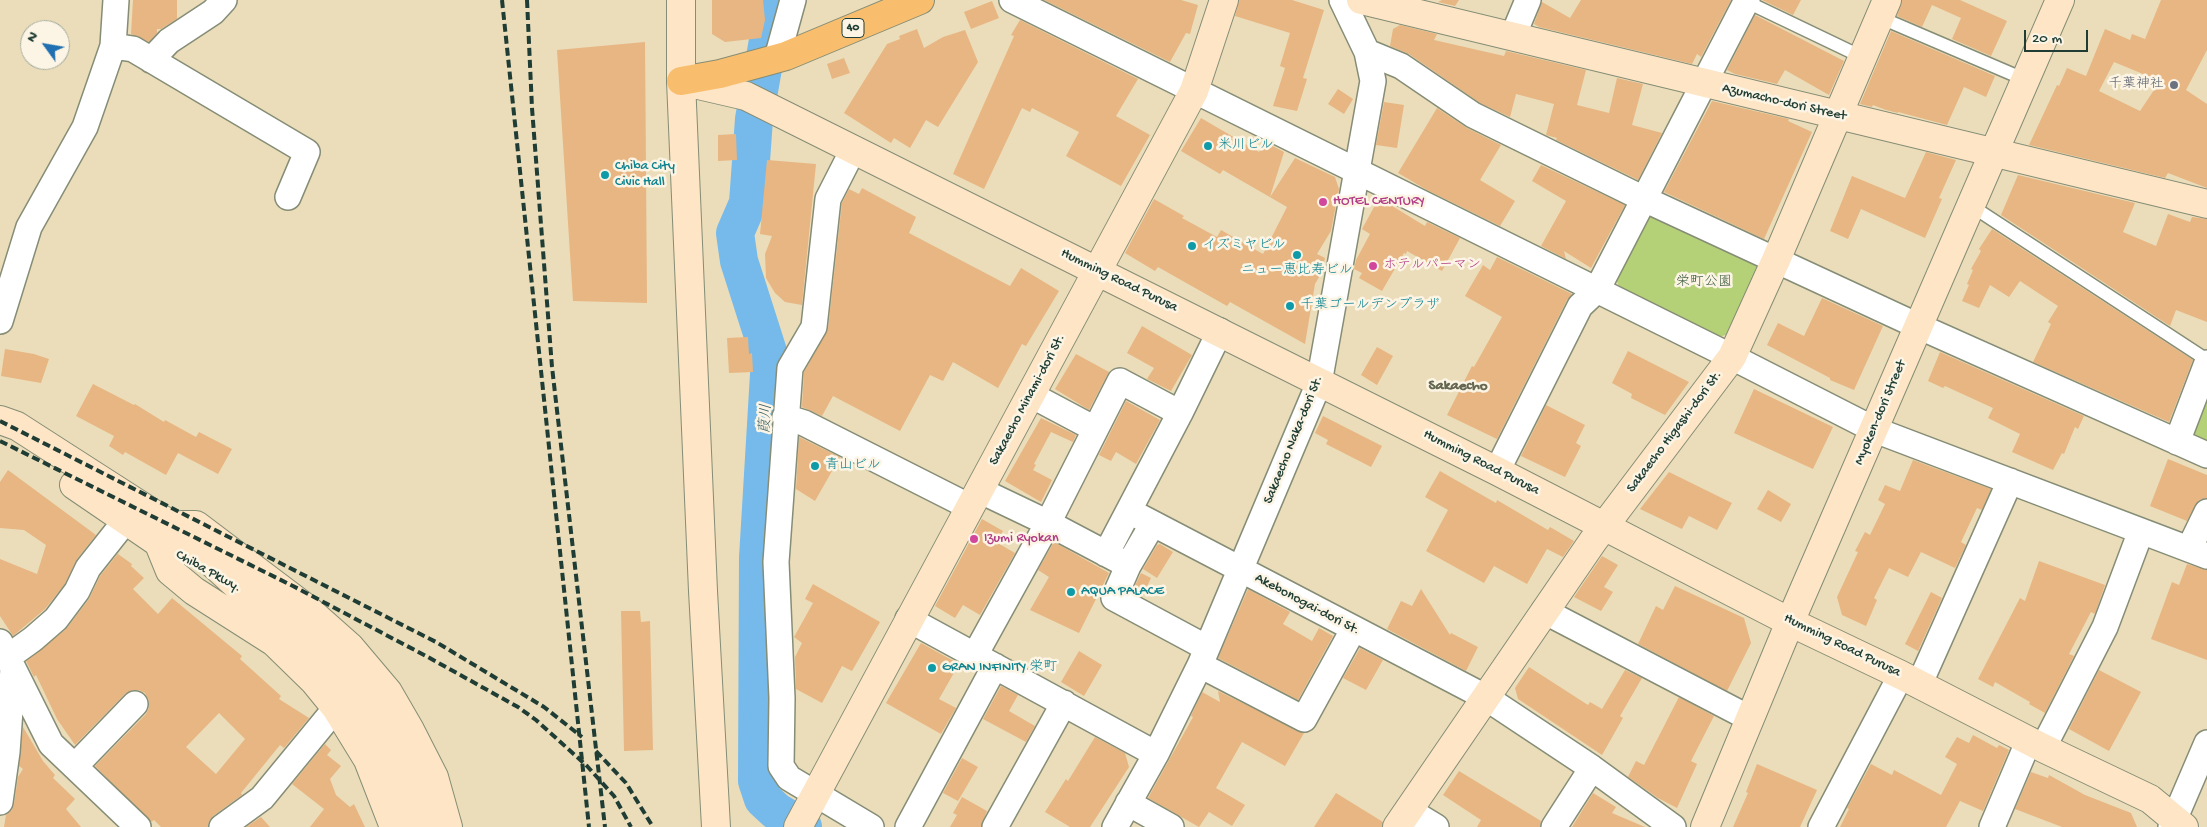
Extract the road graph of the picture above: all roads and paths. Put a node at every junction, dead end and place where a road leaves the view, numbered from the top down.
1 (116, 0) edge
2 (224, 0) edge
3 (681, 0) edge
4 (793, 0) edge
5 (920, 0) edge
6 (1012, 0) edge
7 (1224, 0) edge
8 (1342, 0) edge
9 (1361, 0) edge
10 (1528, 0) edge
11 (1745, 0) edge
12 (2060, 0) edge
13 (1883, 8) edge
14 (1513, 36) junction
15 (113, 46) junction
16 (1367, 52) junction
17 (1862, 57) junction
18 (151, 60) junction
19 (772, 60) junction
20 (681, 80) junction
21 (2026, 80) junction
22 (1704, 84) junction
23 (1194, 91) junction
24 (1838, 115) junction
25 (853, 150) junction
26 (1994, 153) junction
27 (1357, 172) junction
28 (288, 197) dead end
29 (1644, 199) junction
30 (2207, 204) edge
31 (1970, 205) junction
32 (1776, 260) junction
33 (1098, 271) junction
34 (1597, 290) junction
35 (0, 321) edge
36 (1918, 326) junction
37 (1220, 331) junction
38 (1732, 357) junction
39 (2207, 362) edge
40 (1320, 383) junction
41 (1031, 395) junction
42 (1180, 413) junction
43 (786, 417) junction
44 (0, 420) edge
45 (1096, 429) junction
46 (0, 430) edge
47 (1875, 430) junction
48 (2176, 442) junction
49 (2207, 455) edge
50 (1497, 471) junction
51 (2010, 481) junction
52 (975, 499) junction
53 (1129, 511) junction
54 (2207, 512) edge
55 (132, 513) junction
56 (1048, 523) junction
57 (1152, 525) junction
58 (1605, 525) junction
59 (2141, 530) junction
60 (165, 535) junction
61 (2198, 553) edge
62 (1106, 554) junction
63 (1128, 566) junction
64 (1241, 570) junction
65 (1544, 612) junction
66 (908, 620) junction
67 (1790, 622) junction
68 (1353, 630) junction
69 (7, 655) edge
70 (1203, 656) junction
71 (985, 661) junction
72 (1910, 680) junction
73 (1485, 697) junction
74 (1064, 703) junction
75 (135, 704) dead end
76 (336, 708) junction
77 (1749, 718) junction
78 (2207, 742) edge
79 (2036, 744) junction
80 (1156, 754) junction
81 (75, 766) junction
82 (1592, 768) junction
83 (0, 802) edge
84 (1128, 803) junction
85 (807, 810) edge
86 (1403, 819) edge
87 (2176, 825) edge
88 (138, 827) edge
89 (222, 827) edge
90 (394, 827) edge
91 (420, 827) edge
92 (448, 827) edge
93 (716, 827) edge
94 (871, 827) edge
95 (908, 827) edge
96 (995, 827) edge
97 (1115, 827) edge
98 (1171, 827) edge
99 (1436, 827) edge
100 (1554, 827) edge
101 (1673, 827) edge
102 (1705, 827) edge
103 (1821, 827) edge
104 (1992, 827) edge

1 - 15 street
2 - 18 street
3 - 20 street
4 - 19 street
5 - 19 main road, 40
6 - 23 street
7 - 23 street, Sakaecho Minami-dori St.
8 - 16 street, Sakaecho Naka-dori St.
9 - 14 street, Azumacho-dori Street
10 - 14 street
11 - 17 lane
11 - 22 street
12 - 21 street, Myoken-dori Street
13 - 17 street, Sakaecho Higashi-dori St.
13 - 21 lane
14 - 22 street, Azumacho-dori Street
15 - 18 street
15 - 35 street
16 - 27 street, Sakaecho Naka-dori St.
16 - 29 street
17 - 24 street, Sakaecho Higashi-dori St.
18 - 28 street
19 - 20 main road, 40
20 - 25 street, Humming Road Purusa
20 - 93 street
21 - 26 street, Myoken-dori Street
22 - 24 street, Azumacho-dori Street
22 - 29 street
23 - 27 street
23 - 33 street, Sakaecho Minami-dori St.
24 - 26 street, Azumacho-dori Street
24 - 32 street, Sakaecho Higashi-dori St.
25 - 33 street, Humming Road Purusa
25 - 43 street
26 - 30 street, Azumacho-dori Street
26 - 31 street, Myoken-dori Street
27 - 34 street
27 - 40 street, Sakaecho Naka-dori St.
29 - 32 street
29 - 34 street
31 - 36 street, Myoken-dori Street
31 - 39 lane
32 - 36 street
32 - 38 street, Sakaecho Higashi-dori St.
33 - 37 street, Humming Road Purusa
33 - 41 street, Sakaecho Minami-dori St.
34 - 38 street
34 - 50 street
36 - 47 street, Myoken-dori Street
36 - 48 street
37 - 40 street, Humming Road Purusa
37 - 42 street
38 - 47 street
38 - 58 street, Sakaecho Higashi-dori St.
39 - 48 street
40 - 50 street, Humming Road Purusa
40 - 64 street, Sakaecho Naka-dori St.
41 - 45 street
41 - 52 street, Sakaecho Minami-dori St.
42 - 45 street
42 - 53 street
43 - 52 street
43 - 85 street
44 - 55 street, Chiba Pkwy.
45 - 56 street
46 - 55 street, Chiba Pkwy.
47 - 51 street
47 - 67 street, Myoken-dori Street
48 - 49 street
50 - 58 street, Humming Road Purusa
51 - 59 street
51 - 72 street
52 - 56 street
52 - 66 street, Sakaecho Minami-dori St.
53 - 57 street, Akebonogai-dori St.
53 - 62 street
54 - 61 street
55 - 60 street, Chiba Pkwy.
55 - 69 street
56 - 62 street
56 - 71 street
57 - 63 street
57 - 64 street, Akebonogai-dori St.
58 - 65 street, Sakaecho Higashi-dori St.
58 - 67 street, Humming Road Purusa
59 - 61 street
59 - 79 street
60 - 76 street
60 - 91 street, Chiba Pkwy.
60 - 92 street
62 - 63 street
63 - 70 street
64 - 68 street, Akebonogai-dori St.
64 - 70 street, Sakaecho Naka-dori St.
65 - 73 street, Sakaecho Higashi-dori St.
65 - 77 street
66 - 71 street
66 - 85 street, Sakaecho Minami-dori St.
67 - 72 street, Humming Road Purusa
67 - 77 street, Myoken-dori Street
68 - 70 street
68 - 73 street, Akebonogai-dori St.
69 - 81 street
69 - 83 street
70 - 80 street, Sakaecho Naka-dori St.
71 - 74 street
71 - 95 street
72 - 79 street, Humming Road Purusa
72 - 103 street
73 - 82 street, Akebonogai-dori St.
73 - 86 street, Sakaecho Higashi-dori St.
74 - 80 street
74 - 96 street
75 - 81 street
76 - 89 street
76 - 90 street
77 - 102 street, Myoken-dori Street
78 - 87 street
79 - 87 street, Humming Road Purusa
79 - 104 street
80 - 84 street, Sakaecho Naka-dori St.
81 - 88 street
82 - 100 street
82 - 101 street, Akebonogai-dori St.
84 - 97 street, Sakaecho Naka-dori St.
84 - 98 street
85 - 94 street
86 - 99 street

